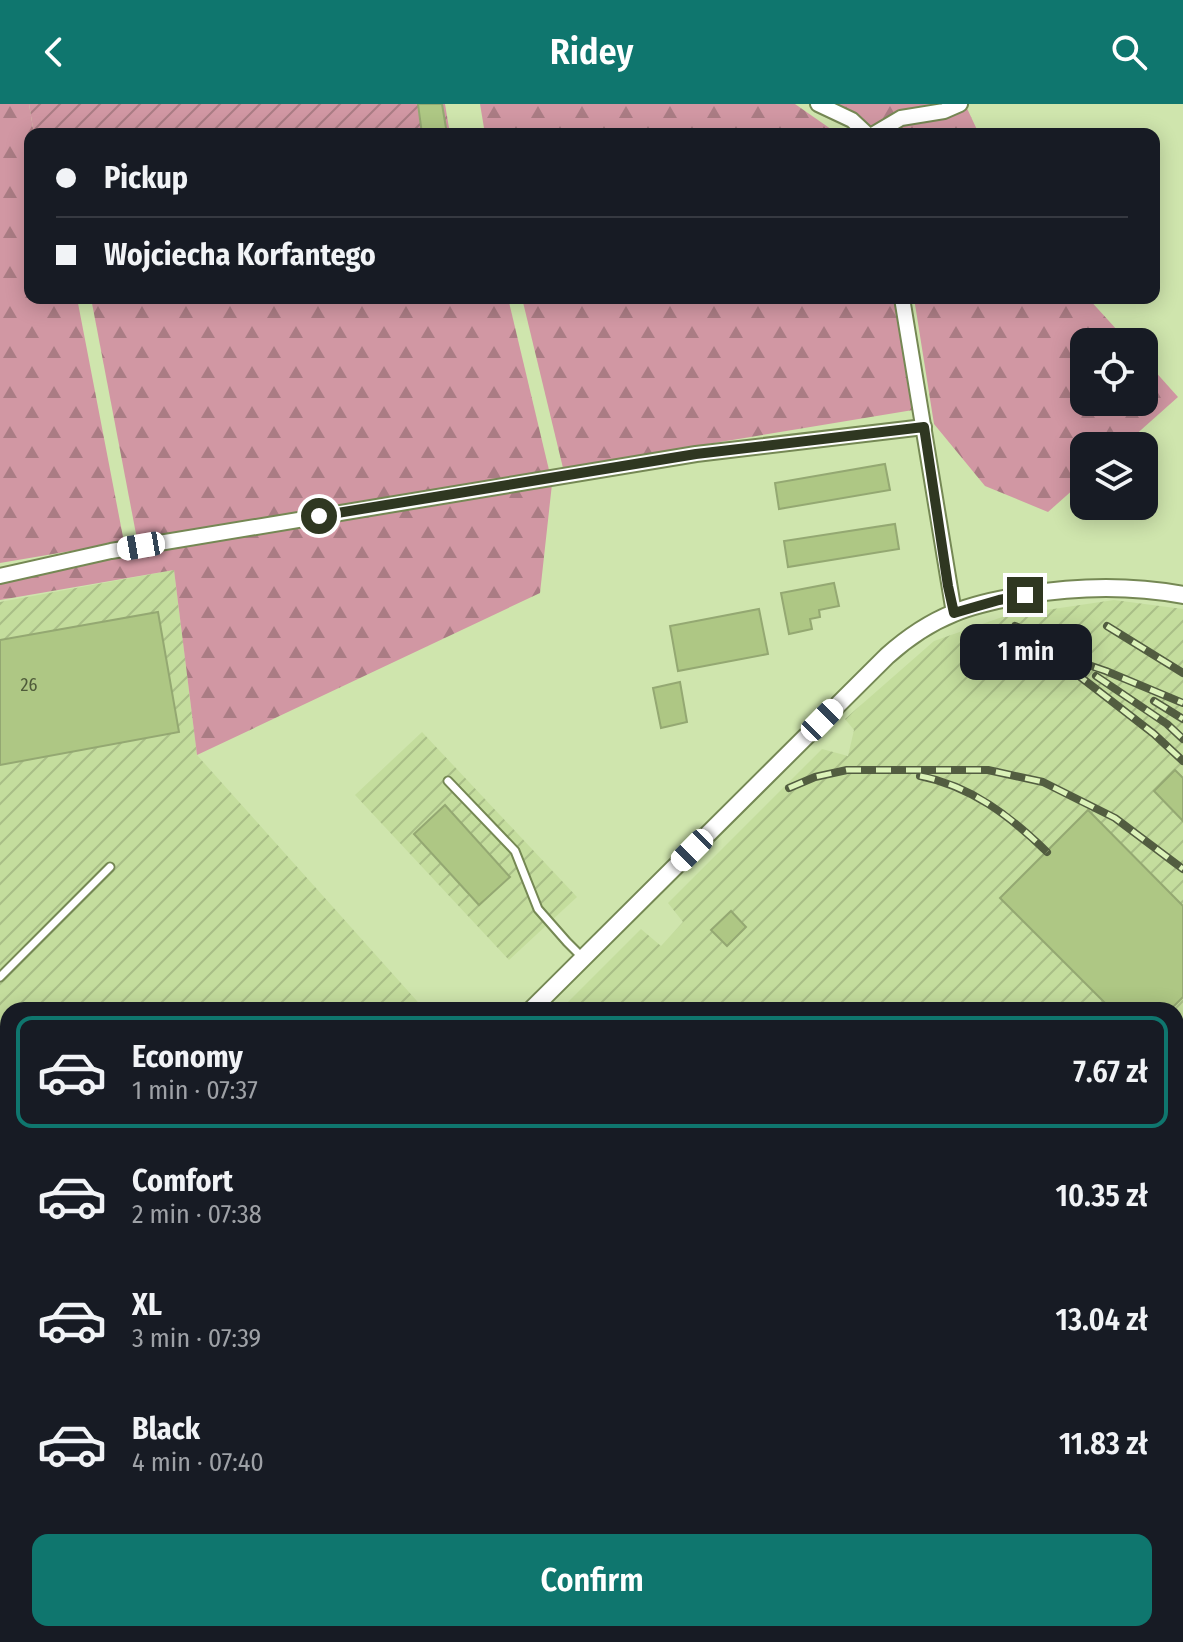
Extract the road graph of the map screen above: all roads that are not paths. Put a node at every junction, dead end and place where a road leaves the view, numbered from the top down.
1 (818, 104) edge
2 (960, 104) edge
3 (861, 128) edge
4 (884, 128) edge
5 (903, 304) edge
6 (924, 427) junction
7 (0, 576) edge
8 (1183, 595) edge
9 (954, 613) junction
10 (448, 781) dead end
11 (110, 867) dead end
12 (583, 958) junction
13 (0, 977) edge
14 (539, 1002) edge

1 - 3 street
2 - 4 street
5 - 6 street
6 - 7 street
6 - 9 street
8 - 9 street
9 - 12 street
10 - 12 lane
11 - 13 lane
12 - 14 street

